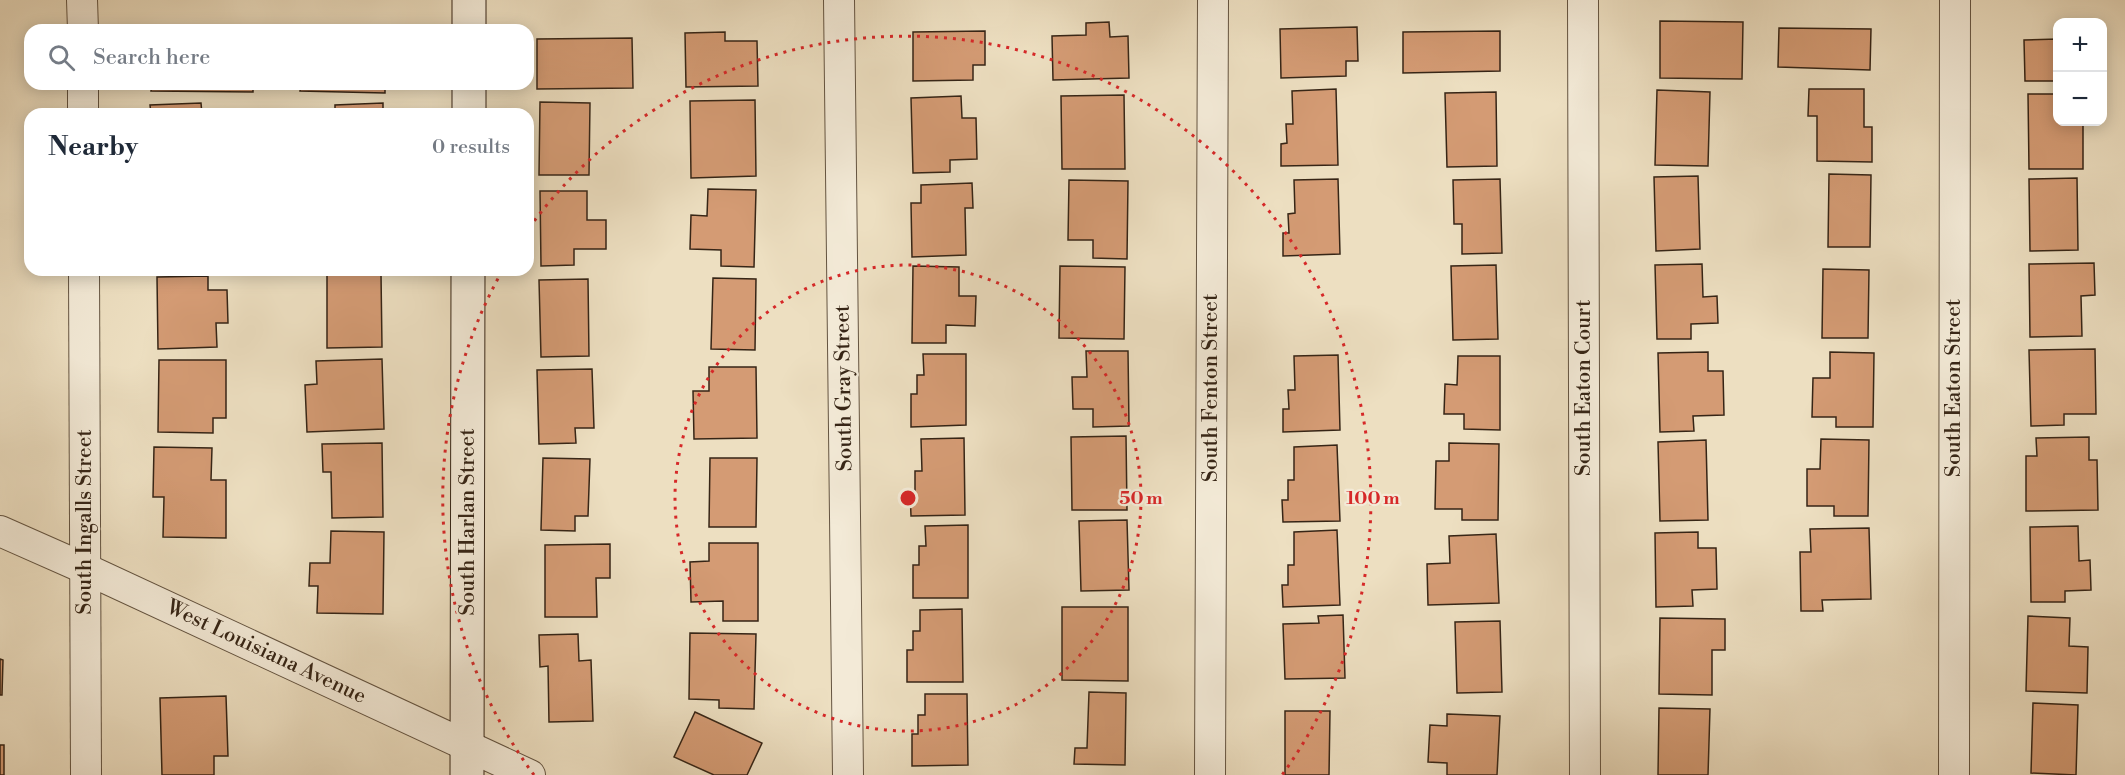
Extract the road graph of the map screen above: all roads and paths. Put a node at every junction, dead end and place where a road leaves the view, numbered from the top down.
1 (82, 0) edge
2 (469, 0) edge
3 (839, 0) edge
4 (1213, 0) edge
5 (1583, 0) edge
6 (1954, 0) edge
7 (83, 24) edge
8 (469, 24) edge
9 (83, 90) edge
10 (469, 90) edge
11 (83, 108) edge
12 (469, 108) edge
13 (84, 276) edge
14 (468, 276) edge
15 (0, 531) edge
16 (86, 569) junction
17 (467, 760) edge
18 (86, 775) edge
19 (530, 775) edge
20 (848, 775) edge
21 (1210, 775) edge
22 (1585, 775) edge
23 (1954, 775) edge

1 - 7 street
2 - 8 street
3 - 20 street, South Gray Street
4 - 21 street, South Fenton Street
5 - 22 street, South Eaton Court
6 - 23 street, South Eaton Street
9 - 11 street
10 - 12 street
13 - 16 street, South Ingalls Street
14 - 17 street, South Harlan Street
15 - 16 street, West Louisiana Avenue
16 - 17 street, West Louisiana Avenue
16 - 18 street, South Ingalls Street
17 - 19 street, West Louisiana Avenue

